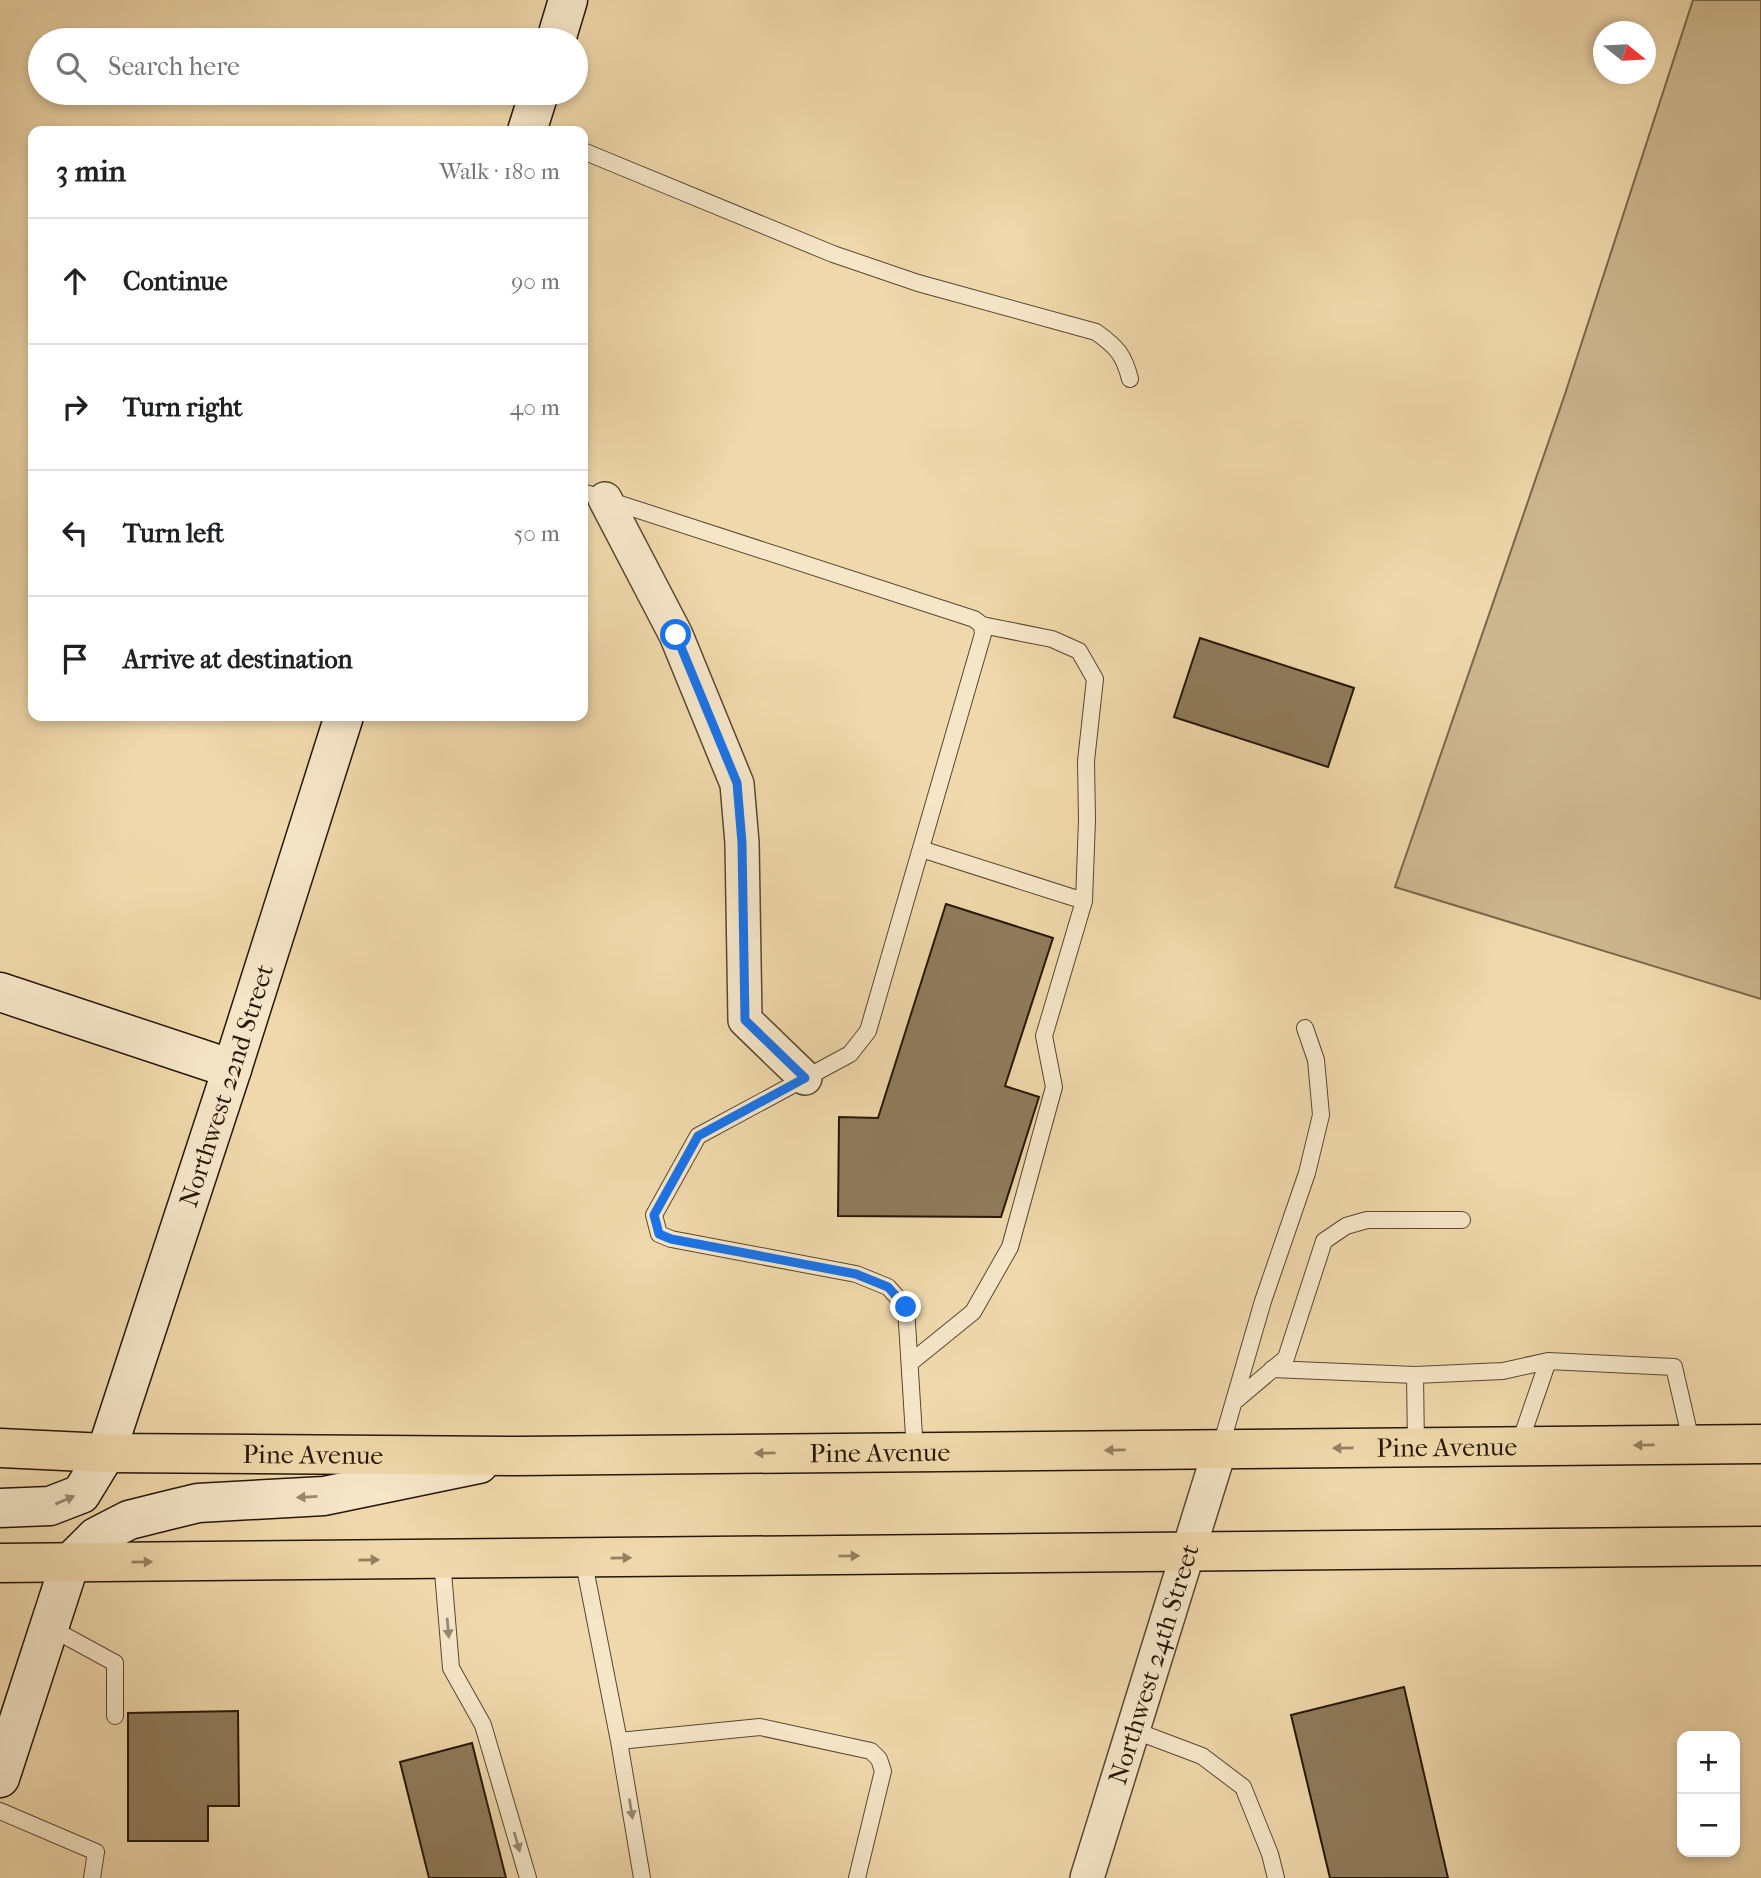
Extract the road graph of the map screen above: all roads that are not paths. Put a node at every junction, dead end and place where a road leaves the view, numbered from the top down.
1 (568, 0) edge
2 (560, 28) edge
3 (588, 153) edge
4 (1130, 379) dead end
5 (594, 495) edge
6 (982, 625) junction
7 (342, 721) edge
8 (921, 849) junction
9 (1084, 901) junction
10 (0, 992) edge
11 (1306, 1028) dead end
12 (232, 1069) junction
13 (805, 1078) junction
14 (1462, 1220) dead end
15 (1548, 1361) junction
16 (910, 1363) junction
17 (1272, 1369) junction
18 (1415, 1376) junction
19 (1234, 1402) junction
20 (1761, 1444) edge
21 (1692, 1445) junction
22 (1416, 1447) junction
23 (1518, 1447) junction
24 (0, 1448) edge
25 (1220, 1449) junction
26 (915, 1452) junction
27 (106, 1453) junction
28 (518, 1456) junction
29 (0, 1508) edge
30 (1761, 1546) edge
31 (1189, 1552) junction
32 (583, 1558) junction
33 (442, 1560) junction
34 (0, 1563) edge
35 (70, 1563) junction
36 (49, 1627) junction
37 (115, 1716) dead end
38 (1133, 1730) junction
39 (620, 1741) junction
40 (0, 1778) edge
41 (0, 1811) edge
42 (92, 1878) edge
43 (528, 1878) edge
44 (642, 1878) edge
45 (857, 1878) edge
46 (1087, 1878) edge
47 (1276, 1878) edge

1 - 2 street
3 - 4 lane
5 - 6 lane
5 - 13 street
6 - 8 lane
6 - 9 lane
7 - 12 street, Northwest 22nd Street
8 - 9 lane
8 - 13 lane
9 - 16 lane
10 - 12 street
11 - 19 lane
12 - 27 street, Northwest 22nd Street
13 - 16 lane
14 - 17 lane
15 - 18 lane
15 - 21 lane
15 - 23 lane
16 - 26 lane
17 - 18 lane
17 - 19 lane
18 - 22 lane
19 - 25 lane
20 - 21 highway, Pine Avenue
21 -> 23 highway, Pine Avenue
22 - 23 highway, Pine Avenue
22 -> 25 highway, Pine Avenue
24 - 27 highway, Pine Avenue
25 -> 26 highway, Pine Avenue
25 - 31 street, Northwest 24th Street
26 -> 28 highway, Pine Avenue
27 - 28 highway, Pine Avenue
29 -> 27 street, Northwest 22nd Street
28 -> 35 street
30 - 31 highway
32 -> 31 highway
31 - 38 street, Northwest 24th Street
32 - 33 highway
32 - 39 lane
35 -> 33 highway
33 -> 43 lane
34 - 35 highway
35 - 36 street
36 - 37 lane
36 - 40 street
38 - 46 street, Northwest 24th Street
38 - 47 lane
39 -> 44 lane
39 - 45 lane
41 - 42 lane

